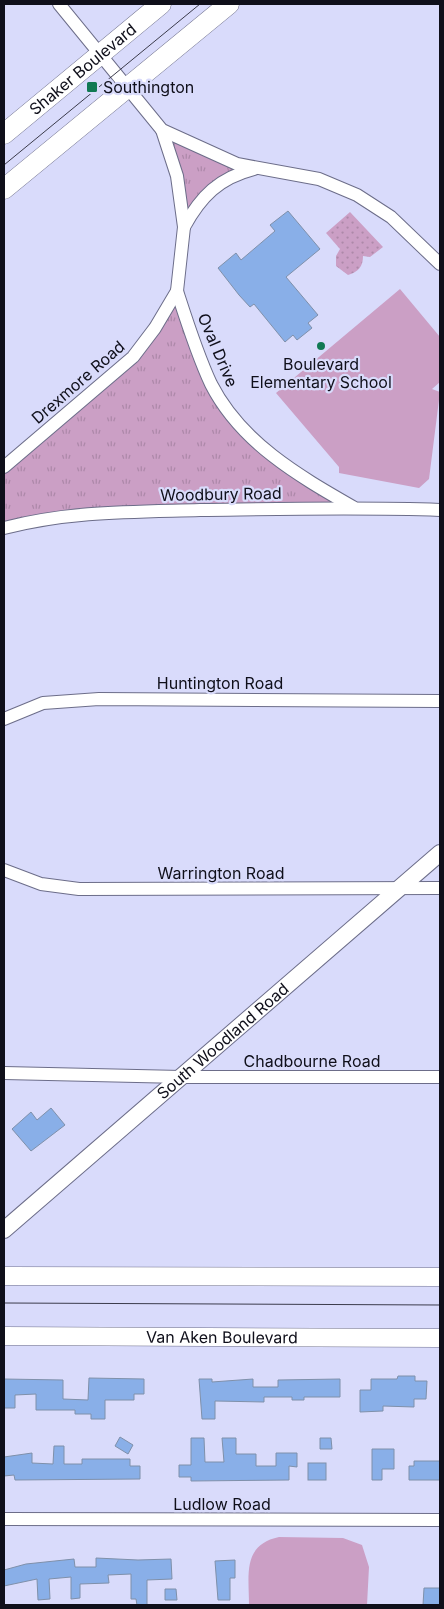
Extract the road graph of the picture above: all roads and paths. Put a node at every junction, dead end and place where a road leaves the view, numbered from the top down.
1 (59, 4) edge
2 (161, 4) edge
3 (229, 4) edge
4 (100, 54) junction
5 (128, 87) junction
6 (162, 130) junction
7 (4, 134) edge
8 (258, 168) junction
9 (4, 189) edge
10 (184, 227) junction
11 (440, 264) edge
12 (177, 291) junction
13 (4, 467) edge
14 (354, 507) junction
15 (440, 510) edge
16 (4, 528) edge
17 (440, 701) edge
18 (4, 719) edge
19 (440, 852) edge
20 (4, 870) edge
21 (440, 888) edge
22 (397, 889) junction
23 (4, 1073) edge
24 (181, 1077) junction
25 (440, 1077) edge
26 (4, 1230) edge
27 (4, 1276) edge
28 (440, 1277) edge
29 (4, 1336) edge
30 (440, 1338) edge
31 (5, 1520) edge
32 (440, 1520) edge

1 - 4 street
2 - 4 main road, Shaker Boulevard
3 - 5 main road
4 - 5 street
4 - 7 main road, Shaker Boulevard
5 - 6 street
5 - 9 main road
6 - 8 street
6 - 10 street, Drexmore Road
8 - 10 street, Drexmore Road
8 - 11 street
10 - 12 street, Drexmore Road
12 - 13 street, Drexmore Road
12 - 14 street, Oval Drive
14 - 15 street, Woodbury Road
14 - 16 street, Woodbury Road
17 - 18 street, Huntington Road
19 - 22 street, South Woodland Road
20 - 22 street, Warrington Road
21 - 22 street, Warrington Road
22 - 24 street, South Woodland Road
23 - 24 street, Chadbourne Road
24 - 25 street, Chadbourne Road
24 - 26 street, South Woodland Road
27 - 28 main road
29 - 30 main road, Van Aken Boulevard
31 - 32 street, Ludlow Road

